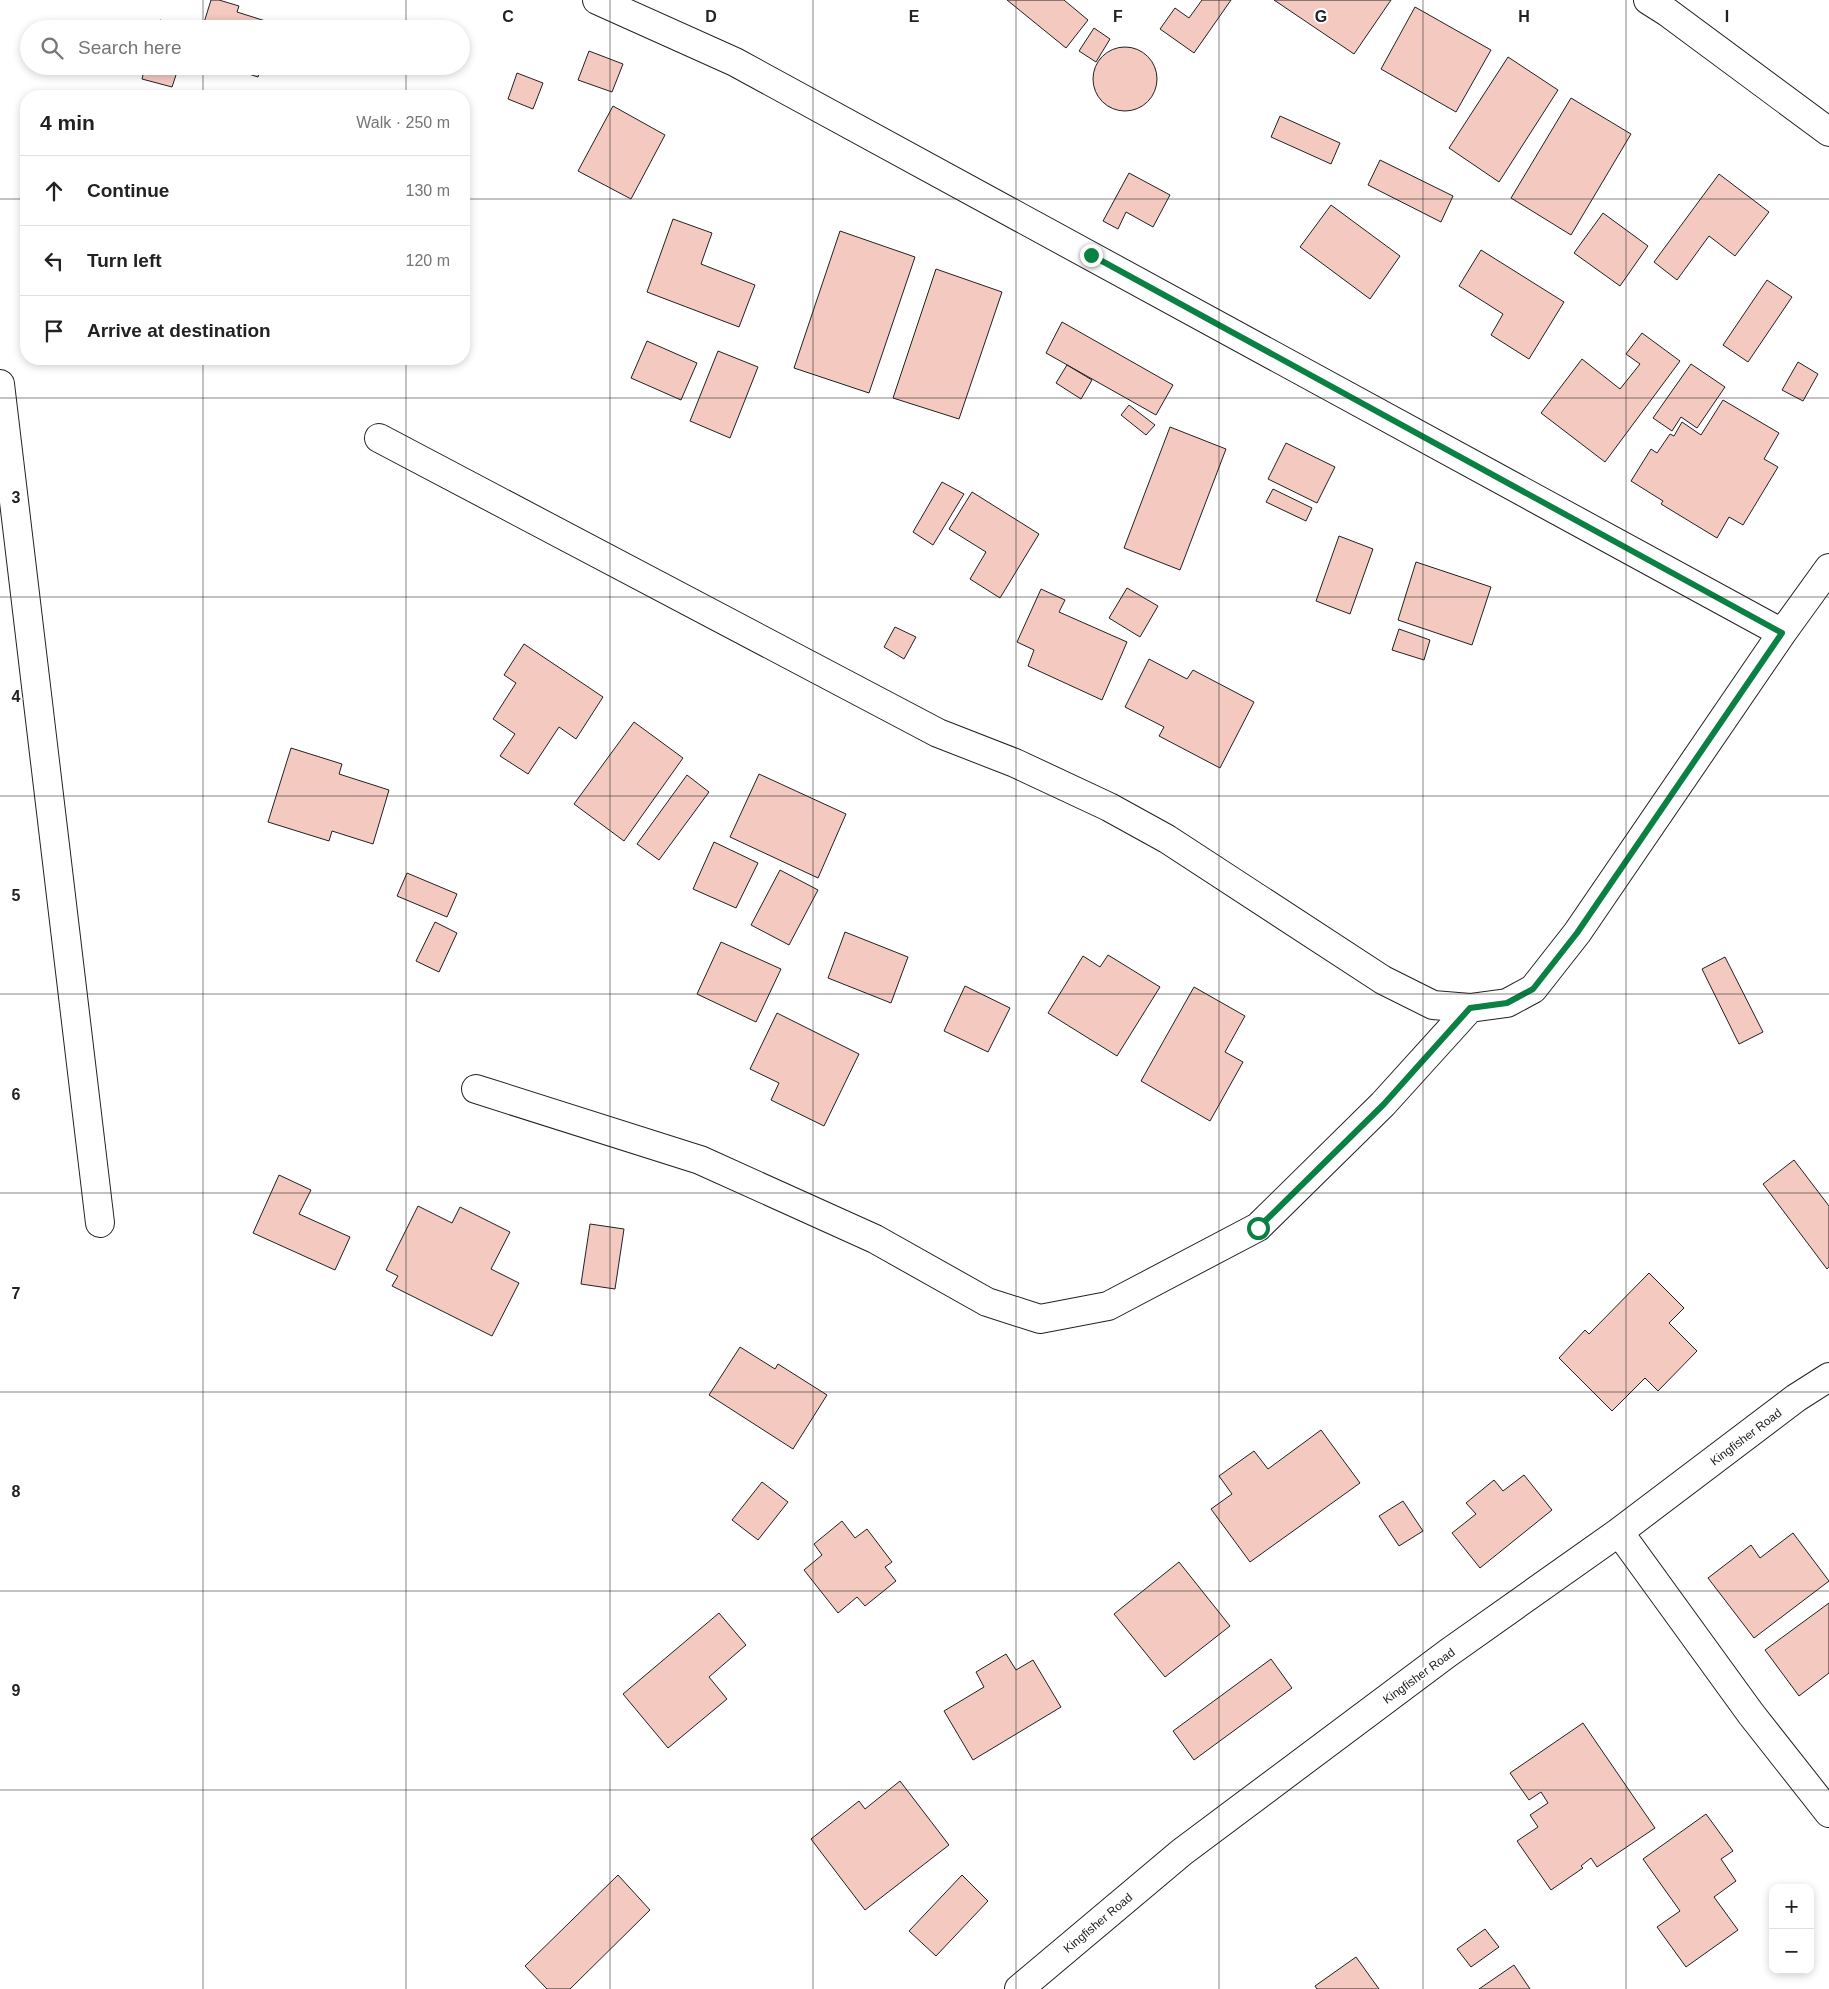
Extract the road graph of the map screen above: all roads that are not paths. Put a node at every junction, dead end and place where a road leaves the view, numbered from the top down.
1 (597, 0) edge
2 (1648, 0) edge
3 (1829, 132) edge
4 (0, 384) edge
5 (379, 438) dead end
6 (1829, 568) edge
7 (1782, 633) junction
8 (1470, 1008) junction
9 (476, 1089) dead end
10 (100, 1223) dead end
11 (1829, 1377) edge
12 (1620, 1532) junction
13 (1829, 1813) edge
14 (1020, 1989) edge

1 - 7 street
2 - 3 street
4 - 10 street
5 - 8 street
6 - 7 street
7 - 8 street
8 - 9 street
11 - 12 street, Kingfisher Road
12 - 13 street
12 - 14 street, Kingfisher Road

